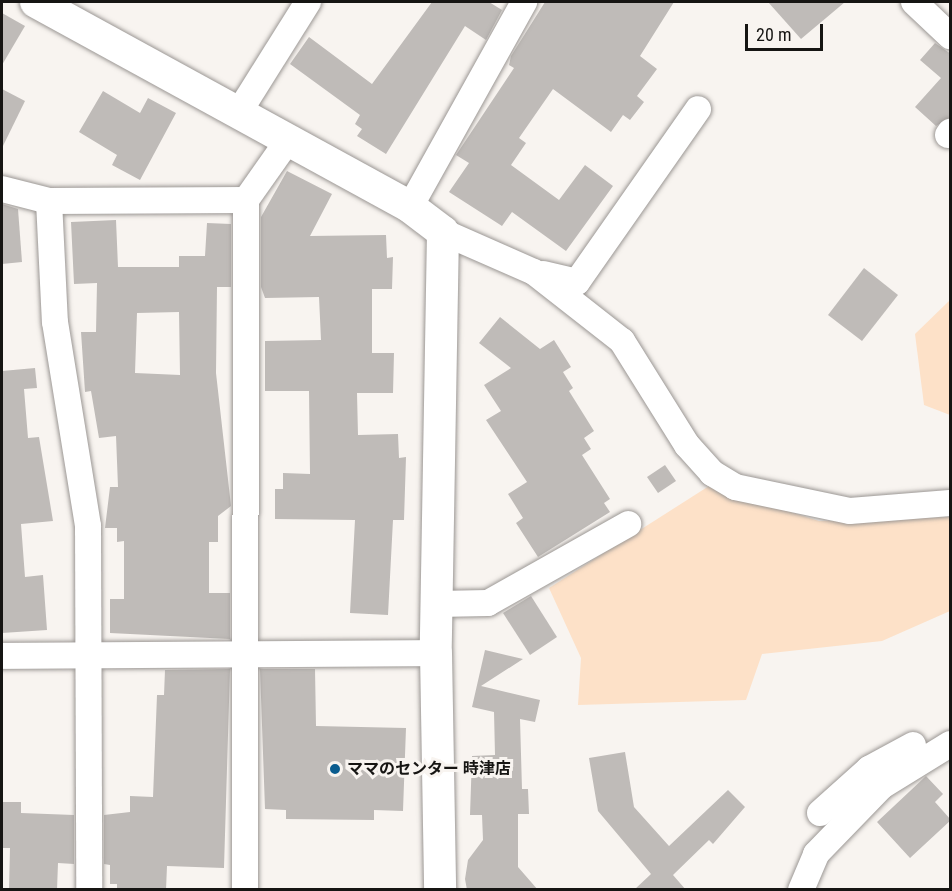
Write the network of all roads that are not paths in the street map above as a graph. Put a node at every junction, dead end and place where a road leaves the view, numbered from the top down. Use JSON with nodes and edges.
{"nodes":[{"id":1,"x":36,"y":2,"type":"edge"},
{"id":2,"x":308,"y":2,"type":"edge"},
{"id":3,"x":524,"y":2,"type":"edge"},
{"id":4,"x":914,"y":2,"type":"edge"},
{"id":5,"x":951,"y":36,"type":"edge"},
{"id":6,"x":698,"y":109,"type":"dead end"},
{"id":7,"x":239,"y":112,"type":"junction"},
{"id":8,"x":289,"y":139,"type":"junction"},
{"id":9,"x":2,"y":189,"type":"edge"},
{"id":10,"x":246,"y":200,"type":"junction"},
{"id":11,"x":50,"y":201,"type":"junction"},
{"id":12,"x":410,"y":207,"type":"junction"},
{"id":13,"x":442,"y":232,"type":"junction"},
{"id":14,"x":534,"y":272,"type":"junction"},
{"id":15,"x":951,"y":503,"type":"edge"},
{"id":16,"x":628,"y":524,"type":"dead end"},
{"id":17,"x":437,"y":604,"type":"junction"},
{"id":18,"x":87,"y":651,"type":"junction"},
{"id":19,"x":249,"y":652,"type":"junction"},
{"id":20,"x":436,"y":653,"type":"junction"},
{"id":21,"x":2,"y":656,"type":"edge"},
{"id":22,"x":951,"y":738,"type":"edge"},
{"id":23,"x":951,"y":744,"type":"edge"},
{"id":24,"x":820,"y":813,"type":"dead end"},
{"id":25,"x":89,"y":890,"type":"edge"},
{"id":26,"x":245,"y":890,"type":"edge"},
{"id":27,"x":440,"y":890,"type":"edge"},
{"id":28,"x":801,"y":890,"type":"edge"}],
"edges":[{"from":1,"to":7,"type":"street"},
{"from":2,"to":7,"type":"street"},
{"from":3,"to":12,"type":"street"},
{"from":4,"to":5,"type":"street"},
{"from":6,"to":14,"type":"street"},
{"from":7,"to":8,"type":"street"},
{"from":8,"to":10,"type":"street"},
{"from":8,"to":12,"type":"street"},
{"from":9,"to":11,"type":"street"},
{"from":10,"to":11,"type":"street"},
{"from":10,"to":19,"type":"street"},
{"from":11,"to":18,"type":"street"},
{"from":12,"to":13,"type":"street"},
{"from":13,"to":14,"type":"street"},
{"from":13,"to":17,"type":"street"},
{"from":14,"to":15,"type":"street"},
{"from":16,"to":17,"type":"street"},
{"from":17,"to":20,"type":"street"},
{"from":18,"to":19,"type":"street"},
{"from":18,"to":21,"type":"street"},
{"from":18,"to":25,"type":"street"},
{"from":19,"to":20,"type":"street"},
{"from":19,"to":26,"type":"street"},
{"from":20,"to":27,"type":"street"},
{"from":22,"to":24,"type":"street"},
{"from":23,"to":28,"type":"street"}]}
